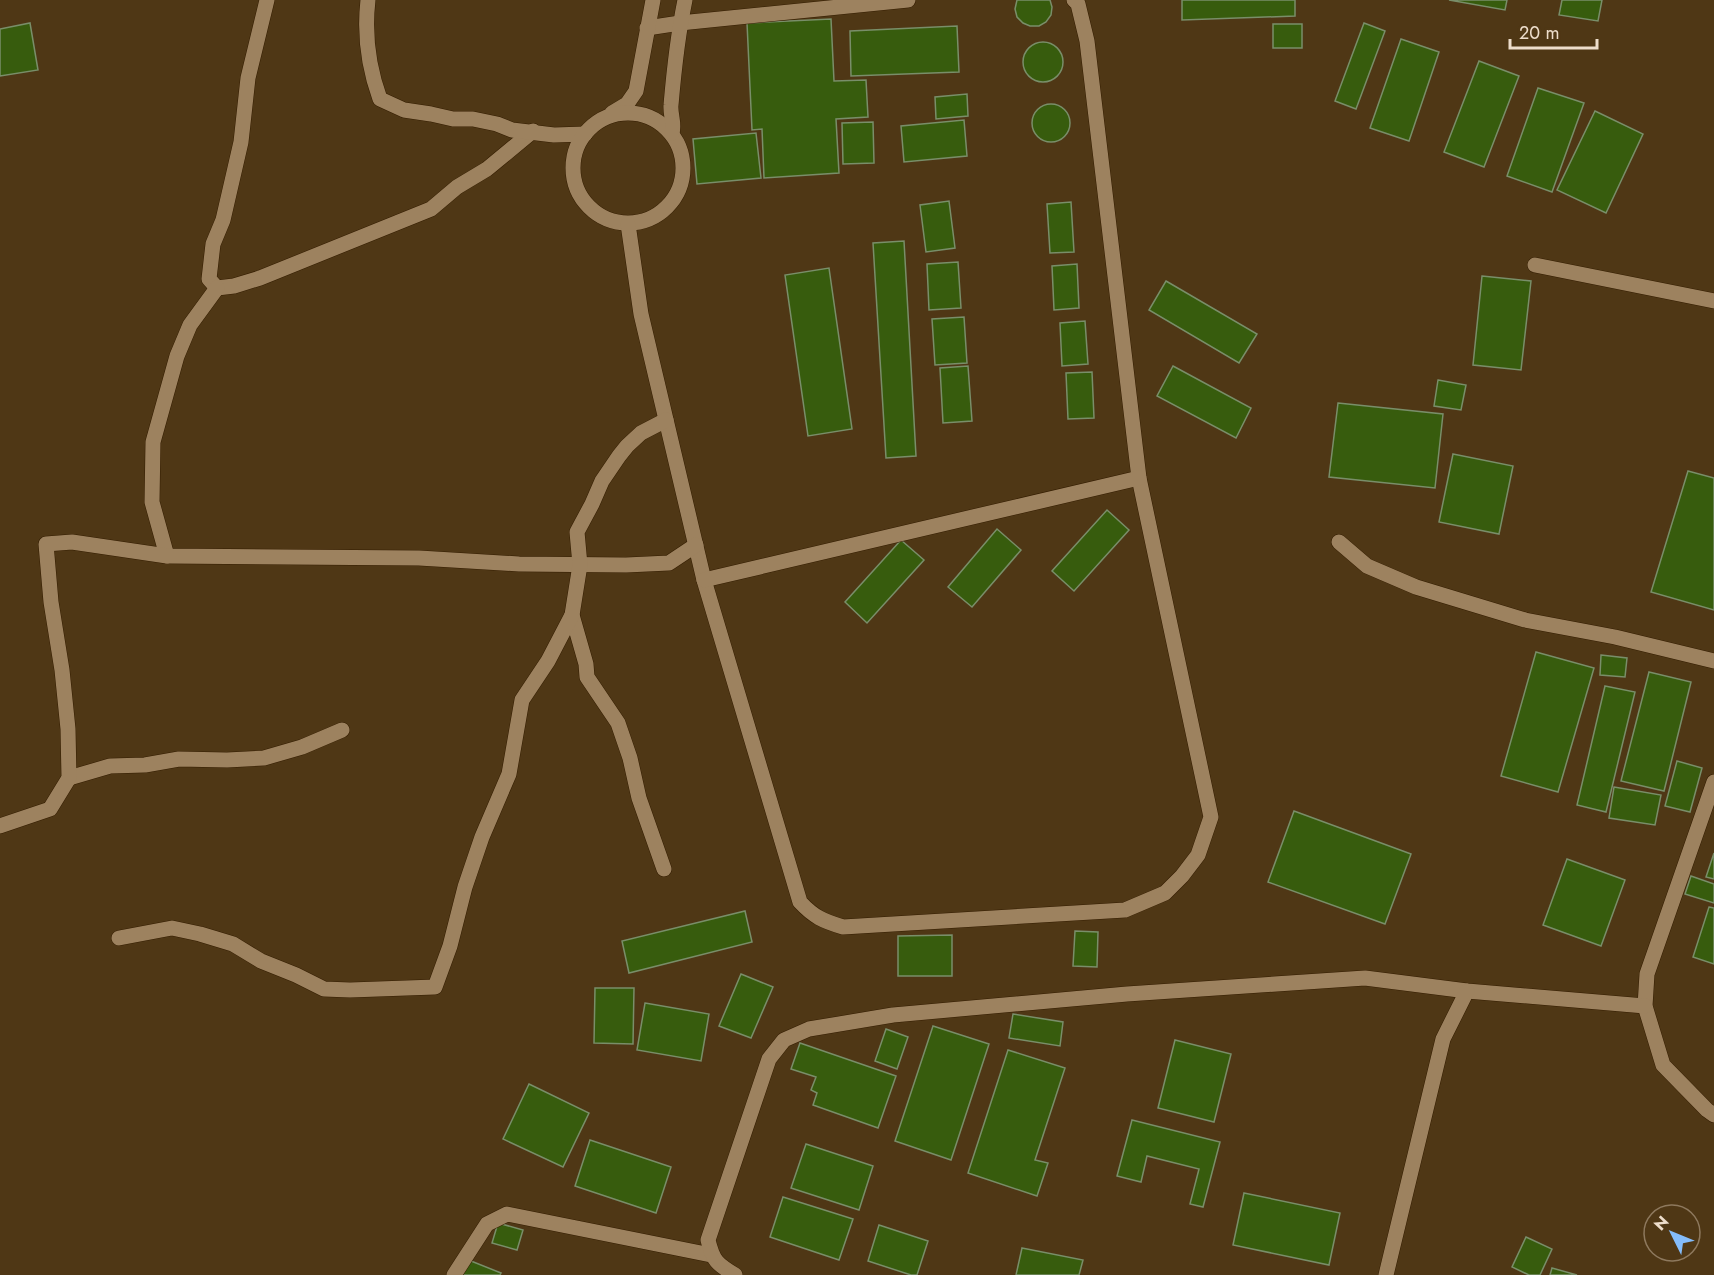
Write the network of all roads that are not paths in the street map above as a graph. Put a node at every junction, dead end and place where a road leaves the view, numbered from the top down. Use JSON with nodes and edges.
{"nodes":[{"id":1,"x":267,"y":0,"type":"edge"},
{"id":2,"x":368,"y":0,"type":"edge"},
{"id":3,"x":653,"y":0,"type":"edge"},
{"id":4,"x":685,"y":0,"type":"edge"},
{"id":5,"x":908,"y":0,"type":"edge"},
{"id":6,"x":1074,"y":0,"type":"edge"},
{"id":7,"x":680,"y":23,"type":"junction"},
{"id":8,"x":647,"y":28,"type":"junction"},
{"id":9,"x":604,"y":118,"type":"junction"},
{"id":10,"x":533,"y":131,"type":"junction"},
{"id":11,"x":672,"y":133,"type":"junction"},
{"id":12,"x":585,"y":134,"type":"junction"},
{"id":13,"x":628,"y":224,"type":"junction"},
{"id":14,"x":1535,"y":265,"type":"dead end"},
{"id":15,"x":217,"y":288,"type":"junction"},
{"id":16,"x":1714,"y":301,"type":"edge"},
{"id":17,"x":666,"y":420,"type":"junction"},
{"id":18,"x":1140,"y":478,"type":"junction"},
{"id":19,"x":1339,"y":542,"type":"dead end"},
{"id":20,"x":696,"y":545,"type":"junction"},
{"id":21,"x":166,"y":556,"type":"junction"},
{"id":22,"x":580,"y":565,"type":"junction"},
{"id":23,"x":704,"y":580,"type":"junction"},
{"id":24,"x":572,"y":615,"type":"junction"},
{"id":25,"x":1714,"y":661,"type":"edge"},
{"id":26,"x":342,"y":730,"type":"dead end"},
{"id":27,"x":69,"y":778,"type":"junction"},
{"id":28,"x":1714,"y":782,"type":"edge"},
{"id":29,"x":0,"y":826,"type":"edge"},
{"id":30,"x":664,"y":869,"type":"dead end"},
{"id":31,"x":120,"y":938,"type":"dead end"},
{"id":32,"x":1467,"y":991,"type":"junction"},
{"id":33,"x":1645,"y":1006,"type":"junction"},
{"id":34,"x":1714,"y":1115,"type":"edge"},
{"id":35,"x":711,"y":1255,"type":"junction"},
{"id":36,"x":454,"y":1275,"type":"edge"},
{"id":37,"x":735,"y":1275,"type":"edge"},
{"id":38,"x":1386,"y":1275,"type":"edge"}],
"edges":[{"from":1,"to":15,"type":"street"},
{"from":2,"to":10,"type":"street"},
{"from":3,"to":8,"type":"street"},
{"from":4,"to":7,"type":"street"},
{"from":5,"to":7,"type":"street"},
{"from":6,"to":18,"type":"street"},
{"from":7,"to":8,"type":"street"},
{"from":7,"to":11,"type":"street"},
{"from":8,"to":9,"type":"street"},
{"from":9,"to":11,"type":"street"},
{"from":9,"to":12,"type":"street"},
{"from":10,"to":12,"type":"street"},
{"from":10,"to":15,"type":"street"},
{"from":11,"to":13,"type":"street"},
{"from":12,"to":13,"type":"street"},
{"from":13,"to":17,"type":"street"},
{"from":14,"to":16,"type":"street"},
{"from":15,"to":21,"type":"street"},
{"from":17,"to":20,"type":"street"},
{"from":17,"to":22,"type":"street"},
{"from":18,"to":23,"type":"street"},
{"from":18,"to":23,"type":"street"},
{"from":19,"to":25,"type":"street"},
{"from":20,"to":22,"type":"street"},
{"from":20,"to":23,"type":"street"},
{"from":21,"to":22,"type":"street"},
{"from":21,"to":27,"type":"street"},
{"from":22,"to":24,"type":"street"},
{"from":24,"to":30,"type":"street"},
{"from":24,"to":31,"type":"street"},
{"from":26,"to":27,"type":"street"},
{"from":27,"to":29,"type":"street"},
{"from":28,"to":33,"type":"street"},
{"from":32,"to":33,"type":"street"},
{"from":32,"to":35,"type":"street"},
{"from":32,"to":38,"type":"street"},
{"from":33,"to":34,"type":"street"},
{"from":35,"to":36,"type":"street"},
{"from":35,"to":37,"type":"street"}]}
